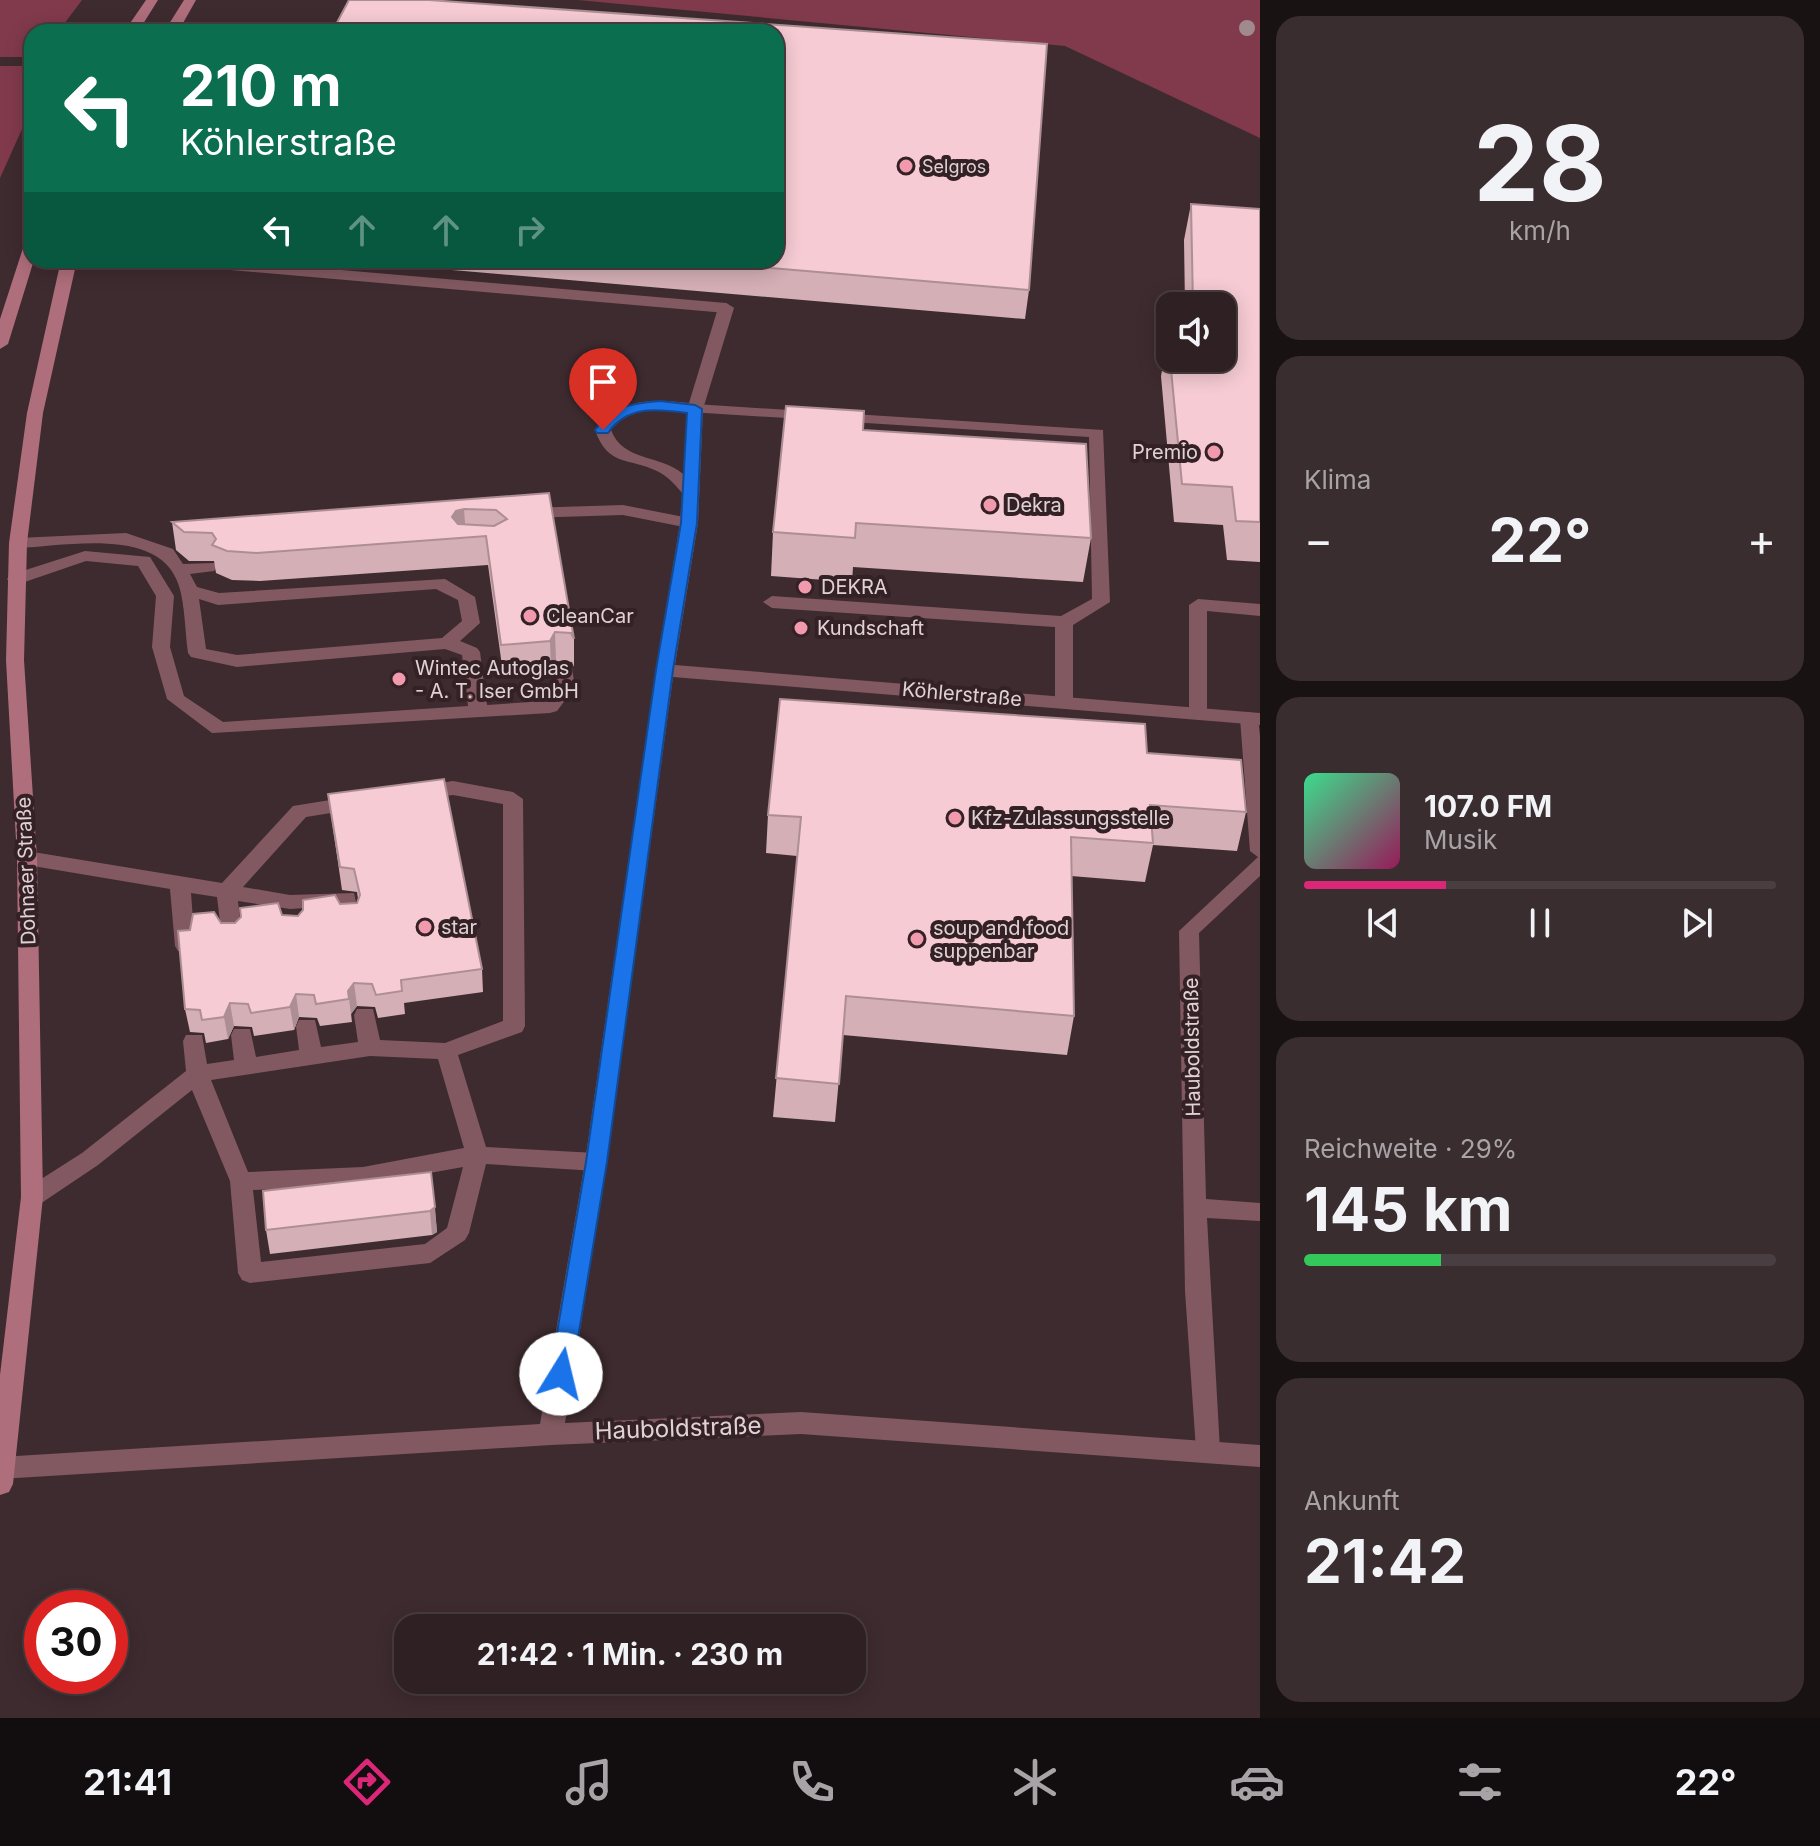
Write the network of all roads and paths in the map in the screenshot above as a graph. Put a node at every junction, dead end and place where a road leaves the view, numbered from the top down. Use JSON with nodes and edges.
{"nodes":[{"id":1,"x":152,"y":0,"type":"edge"},
{"id":2,"x":190,"y":0,"type":"edge"},
{"id":3,"x":136,"y":24,"type":"edge"},
{"id":4,"x":176,"y":24,"type":"edge"},
{"id":5,"x":24,"y":268,"type":"edge"},
{"id":6,"x":67,"y":268,"type":"edge"},
{"id":7,"x":265,"y":268,"type":"edge"},
{"id":8,"x":0,"y":344,"type":"edge"},
{"id":9,"x":695,"y":409,"type":"junction"},
{"id":10,"x":691,"y":492,"type":"junction"},
{"id":11,"x":516,"y":513,"type":"edge"},
{"id":12,"x":689,"y":523,"type":"junction"},
{"id":13,"x":182,"y":537,"type":"edge"},
{"id":14,"x":18,"y":543,"type":"junction"},
{"id":15,"x":158,"y":549,"type":"junction"},
{"id":16,"x":208,"y":567,"type":"dead end"},
{"id":17,"x":179,"y":570,"type":"junction"},
{"id":18,"x":16,"y":579,"type":"junction"},
{"id":19,"x":188,"y":590,"type":"junction"},
{"id":20,"x":772,"y":602,"type":"dead end"},
{"id":21,"x":1260,"y":610,"type":"edge"},
{"id":22,"x":1064,"y":622,"type":"junction"},
{"id":23,"x":447,"y":643,"type":"junction"},
{"id":24,"x":563,"y":668,"type":"dead end"},
{"id":25,"x":665,"y":670,"type":"junction"},
{"id":26,"x":1064,"y":702,"type":"junction"},
{"id":27,"x":478,"y":711,"type":"junction"},
{"id":28,"x":1198,"y":714,"type":"junction"},
{"id":29,"x":1254,"y":719,"type":"edge"},
{"id":30,"x":1260,"y":851,"type":"edge"},
{"id":31,"x":27,"y":858,"type":"junction"},
{"id":32,"x":1260,"y":864,"type":"edge"},
{"id":33,"x":180,"y":884,"type":"junction"},
{"id":34,"x":227,"y":891,"type":"junction"},
{"id":35,"x":350,"y":919,"type":"edge"},
{"id":36,"x":232,"y":938,"type":"edge"},
{"id":37,"x":185,"y":946,"type":"edge"},
{"id":38,"x":365,"y":1015,"type":"dead end"},
{"id":39,"x":307,"y":1026,"type":"dead end"},
{"id":40,"x":242,"y":1035,"type":"dead end"},
{"id":41,"x":194,"y":1041,"type":"dead end"},
{"id":42,"x":370,"y":1048,"type":"junction"},
{"id":43,"x":446,"y":1051,"type":"junction"},
{"id":44,"x":311,"y":1057,"type":"junction"},
{"id":45,"x":246,"y":1067,"type":"junction"},
{"id":46,"x":197,"y":1074,"type":"junction"},
{"id":47,"x":477,"y":1155,"type":"junction"},
{"id":48,"x":596,"y":1162,"type":"junction"},
{"id":49,"x":241,"y":1181,"type":"junction"},
{"id":50,"x":32,"y":1197,"type":"junction"},
{"id":51,"x":1195,"y":1208,"type":"junction"},
{"id":52,"x":1260,"y":1212,"type":"edge"},
{"id":53,"x":551,"y":1434,"type":"junction"},
{"id":54,"x":1208,"y":1450,"type":"junction"},
{"id":55,"x":1260,"y":1456,"type":"edge"},
{"id":56,"x":1,"y":1473,"type":"edge"}],
"edges":[{"from":1,"to":3,"type":"main road"},
{"from":2,"to":4,"type":"main road"},
{"from":5,"to":8,"type":"main road"},
{"from":6,"to":14,"type":"main road","name":"Dohnaer Straße"},
{"from":7,"to":9,"type":"street"},
{"from":9,"to":10,"type":"street"},
{"from":9,"to":10,"type":"street"},
{"from":9,"to":22,"type":"street"},
{"from":10,"to":12,"type":"street"},
{"from":11,"to":12,"type":"street"},
{"from":12,"to":25,"type":"street"},
{"from":13,"to":15,"type":"street"},
{"from":14,"to":15,"type":"street"},
{"from":14,"to":18,"type":"main road","name":"Dohnaer Straße"},
{"from":15,"to":17,"type":"street"},
{"from":16,"to":17,"type":"street"},
{"from":17,"to":19,"type":"street"},
{"from":18,"to":27,"type":"street"},
{"from":18,"to":31,"type":"main road","name":"Dohnaer Straße"},
{"from":19,"to":23,"type":"street"},
{"from":19,"to":23,"type":"street"},
{"from":20,"to":22,"type":"street"},
{"from":21,"to":28,"type":"street"},
{"from":22,"to":26,"type":"street"},
{"from":23,"to":27,"type":"street"},
{"from":24,"to":27,"type":"street"},
{"from":25,"to":26,"type":"street","name":"Köhlerstraße"},
{"from":25,"to":48,"type":"street"},
{"from":26,"to":28,"type":"street","name":"Köhlerstraße"},
{"from":28,"to":29,"type":"street","name":"Köhlerstraße"},
{"from":29,"to":30,"type":"street"},
{"from":31,"to":33,"type":"street"},
{"from":31,"to":50,"type":"main road","name":"Dohnaer Straße"},
{"from":32,"to":51,"type":"street","name":"Hauboldstraße"},
{"from":33,"to":34,"type":"street"},
{"from":33,"to":37,"type":"street"},
{"from":34,"to":35,"type":"street"},
{"from":34,"to":36,"type":"street"},
{"from":34,"to":43,"type":"street"},
{"from":38,"to":42,"type":"street"},
{"from":39,"to":44,"type":"street"},
{"from":40,"to":45,"type":"street"},
{"from":41,"to":46,"type":"street"},
{"from":42,"to":43,"type":"street"},
{"from":42,"to":44,"type":"street"},
{"from":43,"to":47,"type":"street"},
{"from":44,"to":45,"type":"street"},
{"from":45,"to":46,"type":"street"},
{"from":46,"to":49,"type":"street"},
{"from":46,"to":50,"type":"street"},
{"from":47,"to":48,"type":"street"},
{"from":47,"to":49,"type":"street"},
{"from":47,"to":49,"type":"street"},
{"from":48,"to":53,"type":"street"},
{"from":50,"to":56,"type":"main road","name":"Dohnaer Straße"},
{"from":51,"to":52,"type":"street"},
{"from":51,"to":54,"type":"street","name":"Hauboldstraße"},
{"from":53,"to":54,"type":"street","name":"Hauboldstraße"},
{"from":53,"to":56,"type":"street","name":"Hauboldstraße"},
{"from":54,"to":55,"type":"street","name":"Hauboldstraße"}]}
